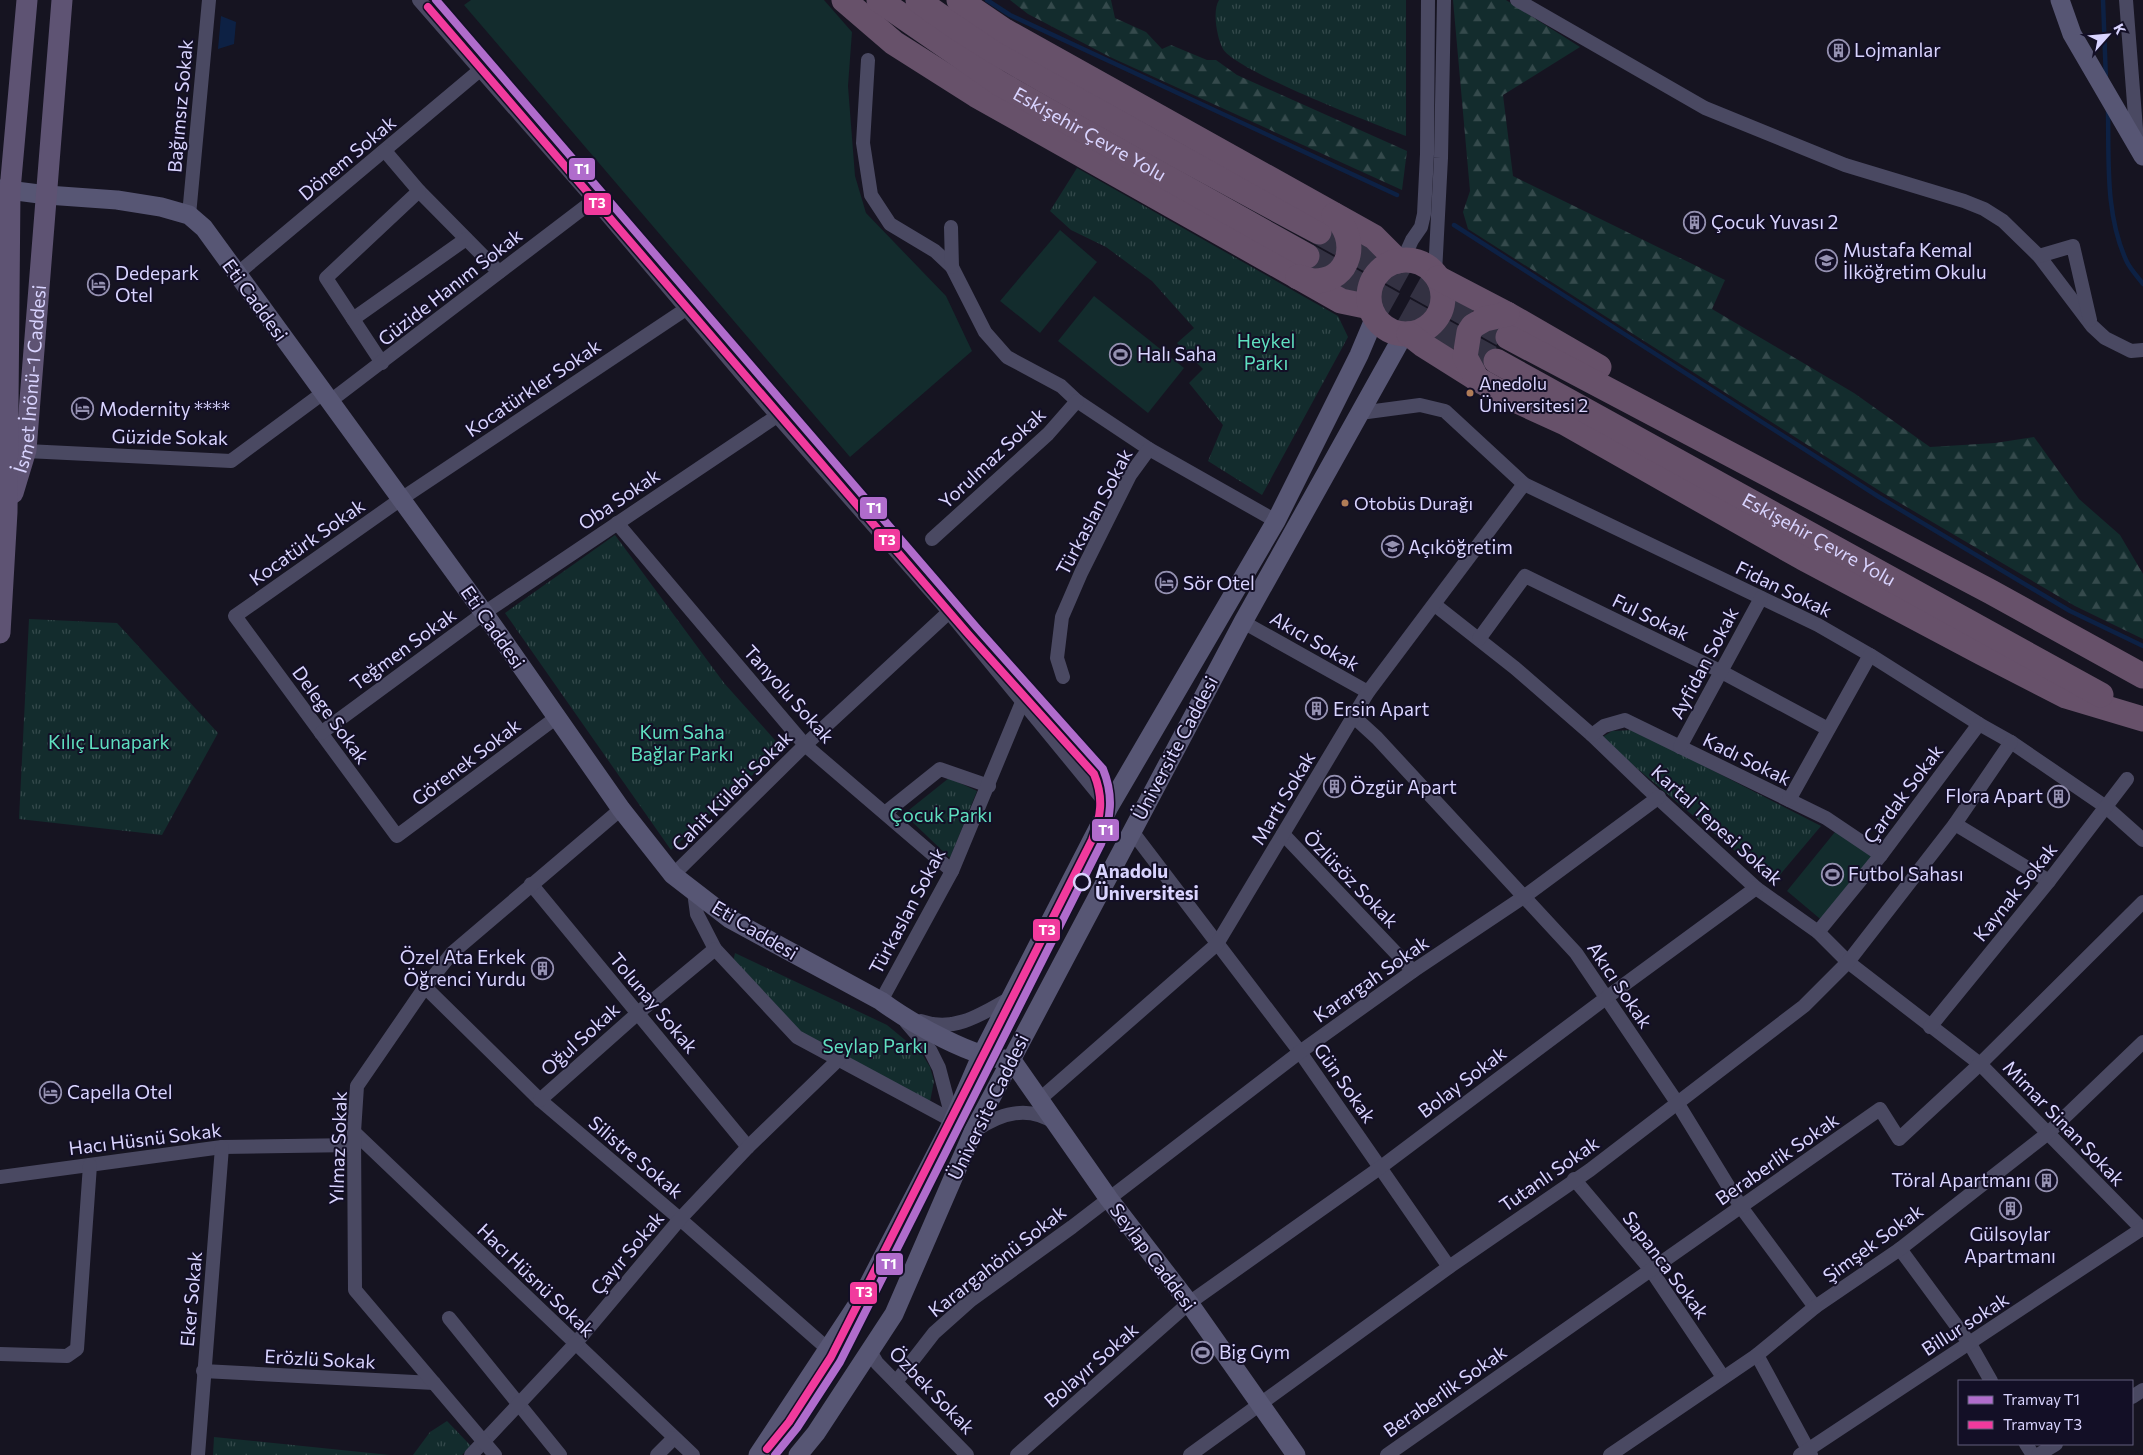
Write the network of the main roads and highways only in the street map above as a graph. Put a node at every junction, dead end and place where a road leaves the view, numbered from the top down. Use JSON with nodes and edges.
{"nodes":[{"id":1,"x":27,"y":0,"type":"edge"},
{"id":2,"x":62,"y":0,"type":"edge"},
{"id":3,"x":844,"y":0,"type":"edge"},
{"id":4,"x":879,"y":0,"type":"edge"},
{"id":5,"x":918,"y":0,"type":"edge"},
{"id":6,"x":959,"y":0,"type":"edge"},
{"id":7,"x":2060,"y":0,"type":"edge"},
{"id":8,"x":2140,"y":150,"type":"edge"},
{"id":9,"x":5,"y":190,"type":"edge"},
{"id":10,"x":47,"y":195,"type":"junction"},
{"id":11,"x":1326,"y":222,"type":"junction"},
{"id":12,"x":1401,"y":260,"type":"junction"},
{"id":13,"x":1303,"y":266,"type":"junction"},
{"id":14,"x":1436,"y":276,"type":"junction"},
{"id":15,"x":1372,"y":312,"type":"junction"},
{"id":16,"x":1507,"y":326,"type":"junction"},
{"id":17,"x":1407,"y":334,"type":"junction"},
{"id":18,"x":1496,"y":361,"type":"tunnel mouth"},
{"id":19,"x":1477,"y":379,"type":"junction"},
{"id":20,"x":7,"y":512,"type":"junction"},
{"id":21,"x":0,"y":633,"type":"edge"},
{"id":22,"x":2143,"y":676,"type":"edge"},
{"id":23,"x":2143,"y":718,"type":"edge"},
{"id":24,"x":981,"y":1056,"type":"junction"},
{"id":25,"x":1011,"y":1059,"type":"junction"},
{"id":26,"x":758,"y":1455,"type":"edge"},
{"id":27,"x":798,"y":1455,"type":"edge"},
{"id":28,"x":1296,"y":1455,"type":"edge"}],
"edges":[{"from":1,"to":9,"type":"main road","name":"İsmet İnönü-1 Caddesi"},
{"from":2,"to":10,"type":"main road","name":"İsmet İnönü-1 Caddesi"},
{"from":3,"to":13,"type":"highway"},
{"from":4,"to":13,"type":"highway","name":"Eskişehir Çevre Yolu"},
{"from":5,"to":11,"type":"highway","name":"Eskişehir Çevre Yolu"},
{"from":6,"to":11,"type":"highway"},
{"from":7,"to":8,"type":"main road"},
{"from":9,"to":10,"type":"main road","name":"Eti Caddesi"},
{"from":9,"to":20,"type":"main road","name":"İsmet İnönü-1 Caddesi"},
{"from":10,"to":20,"type":"main road","name":"İsmet İnönü-1 Caddesi"},
{"from":10,"to":24,"type":"main road","name":"Eti Caddesi"},
{"from":11,"to":12,"type":"highway"},
{"from":11,"to":13,"type":"highway"},
{"from":12,"to":14,"type":"highway"},
{"from":12,"to":15,"type":"highway"},
{"from":13,"to":15,"type":"highway"},
{"from":14,"to":16,"type":"highway"},
{"from":14,"to":17,"type":"highway"},
{"from":15,"to":17,"type":"highway"},
{"from":15,"to":24,"type":"main road","name":"Üniversite Caddesi"},
{"from":16,"to":19,"type":"highway"},
{"from":16,"to":22,"type":"highway"},
{"from":17,"to":19,"type":"highway"},
{"from":17,"to":25,"type":"main road","name":"Üniversite Caddesi"},
{"from":18,"to":23,"type":"highway","name":"Eskişehir Çevre Yolu"},
{"from":19,"to":23,"type":"highway"},
{"from":20,"to":21,"type":"main road"},
{"from":24,"to":25,"type":"main road","name":"Eti Caddesi"},
{"from":24,"to":26,"type":"main road","name":"Üniversite Caddesi"},
{"from":25,"to":27,"type":"main road","name":"Üniversite Caddesi"},
{"from":25,"to":28,"type":"main road","name":"Seylap Caddesi"}]}
